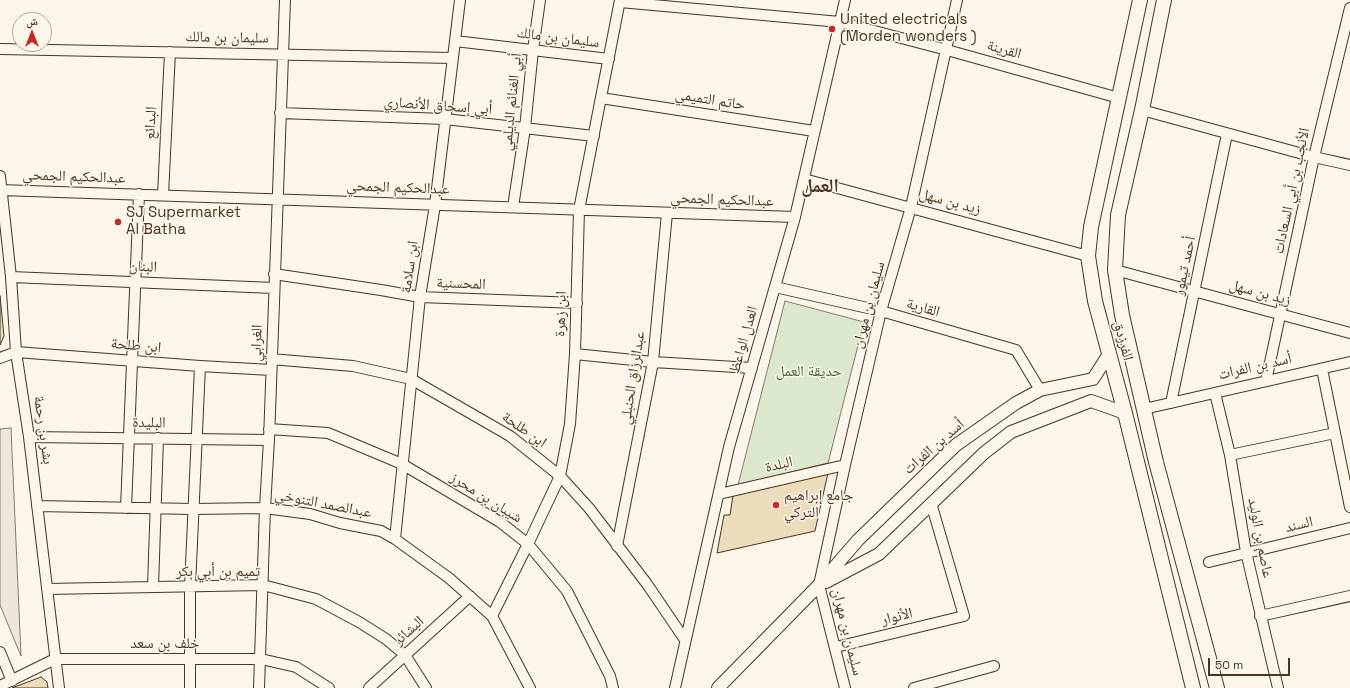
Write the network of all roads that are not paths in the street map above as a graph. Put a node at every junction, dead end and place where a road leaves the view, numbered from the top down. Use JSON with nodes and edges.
{"nodes":[{"id":1,"x":285,"y":0,"type":"edge"},
{"id":2,"x":460,"y":0,"type":"edge"},
{"id":3,"x":540,"y":0,"type":"edge"},
{"id":4,"x":845,"y":0,"type":"edge"},
{"id":5,"x":957,"y":0,"type":"edge"},
{"id":6,"x":1140,"y":0,"type":"edge"},
{"id":7,"x":1164,"y":0,"type":"edge"},
{"id":8,"x":620,"y":1,"type":"edge"},
{"id":9,"x":1350,"y":8,"type":"edge"},
{"id":10,"x":840,"y":22,"type":"junction"},
{"id":11,"x":455,"y":41,"type":"junction"},
{"id":12,"x":0,"y":49,"type":"edge"},
{"id":13,"x":532,"y":50,"type":"junction"},
{"id":14,"x":947,"y":50,"type":"junction"},
{"id":15,"x":170,"y":52,"type":"junction"},
{"id":16,"x":283,"y":54,"type":"junction"},
{"id":17,"x":453,"y":58,"type":"junction"},
{"id":18,"x":609,"y":59,"type":"junction"},
{"id":19,"x":601,"y":98,"type":"junction"},
{"id":20,"x":1119,"y":98,"type":"junction"},
{"id":21,"x":1142,"y":110,"type":"junction"},
{"id":22,"x":280,"y":113,"type":"junction"},
{"id":23,"x":445,"y":119,"type":"junction"},
{"id":24,"x":525,"y":128,"type":"junction"},
{"id":25,"x":814,"y":132,"type":"junction"},
{"id":26,"x":1227,"y":134,"type":"junction"},
{"id":27,"x":594,"y":136,"type":"junction"},
{"id":28,"x":1314,"y":157,"type":"junction"},
{"id":29,"x":1350,"y":165,"type":"edge"},
{"id":30,"x":0,"y":176,"type":"edge"},
{"id":31,"x":804,"y":179,"type":"junction"},
{"id":32,"x":1,"y":190,"type":"edge"},
{"id":33,"x":139,"y":194,"type":"junction"},
{"id":34,"x":163,"y":195,"type":"junction"},
{"id":35,"x":277,"y":199,"type":"junction"},
{"id":36,"x":434,"y":205,"type":"junction"},
{"id":37,"x":513,"y":207,"type":"junction"},
{"id":38,"x":911,"y":207,"type":"junction"},
{"id":39,"x":579,"y":210,"type":"junction"},
{"id":40,"x":668,"y":213,"type":"junction"},
{"id":41,"x":795,"y":217,"type":"junction"},
{"id":42,"x":1088,"y":256,"type":"junction"},
{"id":43,"x":1115,"y":270,"type":"junction"},
{"id":44,"x":274,"y":274,"type":"junction"},
{"id":45,"x":12,"y":277,"type":"junction"},
{"id":46,"x":135,"y":281,"type":"junction"},
{"id":47,"x":775,"y":287,"type":"junction"},
{"id":48,"x":274,"y":288,"type":"junction"},
{"id":49,"x":1195,"y":291,"type":"junction"},
{"id":50,"x":420,"y":297,"type":"junction"},
{"id":51,"x":577,"y":303,"type":"junction"},
{"id":52,"x":881,"y":311,"type":"junction"},
{"id":53,"x":1281,"y":314,"type":"junction"},
{"id":54,"x":1350,"y":333,"type":"edge"},
{"id":55,"x":16,"y":352,"type":"junction"},
{"id":56,"x":575,"y":354,"type":"junction"},
{"id":57,"x":1109,"y":354,"type":"junction"},
{"id":58,"x":0,"y":358,"type":"edge"},
{"id":59,"x":271,"y":359,"type":"junction"},
{"id":60,"x":132,"y":361,"type":"junction"},
{"id":61,"x":653,"y":362,"type":"junction"},
{"id":62,"x":1350,"y":362,"type":"edge"},
{"id":63,"x":200,"y":366,"type":"junction"},
{"id":64,"x":752,"y":368,"type":"junction"},
{"id":65,"x":1322,"y":369,"type":"junction"},
{"id":66,"x":271,"y":370,"type":"junction"},
{"id":67,"x":411,"y":379,"type":"junction"},
{"id":68,"x":1266,"y":381,"type":"junction"},
{"id":69,"x":1040,"y":390,"type":"junction"},
{"id":70,"x":1215,"y":393,"type":"junction"},
{"id":71,"x":1171,"y":403,"type":"junction"},
{"id":72,"x":1144,"y":409,"type":"junction"},
{"id":73,"x":1125,"y":413,"type":"junction"},
{"id":74,"x":269,"y":429,"type":"junction"},
{"id":75,"x":1335,"y":433,"type":"junction"},
{"id":76,"x":30,"y":437,"type":"junction"},
{"id":77,"x":129,"y":438,"type":"junction"},
{"id":78,"x":158,"y":438,"type":"junction"},
{"id":79,"x":197,"y":439,"type":"junction"},
{"id":80,"x":269,"y":440,"type":"junction"},
{"id":81,"x":1230,"y":455,"type":"junction"},
{"id":82,"x":402,"y":464,"type":"junction"},
{"id":83,"x":845,"y":465,"type":"junction"},
{"id":84,"x":560,"y":476,"type":"junction"},
{"id":85,"x":1348,"y":482,"type":"edge"},
{"id":86,"x":719,"y":494,"type":"junction"},
{"id":87,"x":931,"y":503,"type":"junction"},
{"id":88,"x":37,"y":506,"type":"junction"},
{"id":89,"x":1350,"y":507,"type":"edge"},
{"id":90,"x":126,"y":508,"type":"junction"},
{"id":91,"x":155,"y":508,"type":"junction"},
{"id":92,"x":265,"y":508,"type":"junction"},
{"id":93,"x":193,"y":509,"type":"junction"},
{"id":94,"x":1350,"y":528,"type":"edge"},
{"id":95,"x":395,"y":539,"type":"junction"},
{"id":96,"x":528,"y":544,"type":"junction"},
{"id":97,"x":617,"y":546,"type":"junction"},
{"id":98,"x":1246,"y":552,"type":"junction"},
{"id":99,"x":1209,"y":562,"type":"dead end"},
{"id":100,"x":263,"y":585,"type":"junction"},
{"id":101,"x":819,"y":585,"type":"junction"},
{"id":102,"x":190,"y":586,"type":"junction"},
{"id":103,"x":153,"y":587,"type":"junction"},
{"id":104,"x":47,"y":589,"type":"junction"},
{"id":105,"x":470,"y":596,"type":"junction"},
{"id":106,"x":1350,"y":596,"type":"edge"},
{"id":107,"x":492,"y":616,"type":"junction"},
{"id":108,"x":1260,"y":616,"type":"junction"},
{"id":109,"x":685,"y":640,"type":"junction"},
{"id":110,"x":836,"y":647,"type":"junction"},
{"id":111,"x":0,"y":652,"type":"edge"},
{"id":112,"x":405,"y":655,"type":"junction"},
{"id":113,"x":55,"y":658,"type":"junction"},
{"id":114,"x":190,"y":658,"type":"junction"},
{"id":115,"x":261,"y":658,"type":"junction"},
{"id":116,"x":994,"y":666,"type":"dead end"},
{"id":117,"x":12,"y":681,"type":"junction"},
{"id":118,"x":935,"y":685,"type":"edge"},
{"id":119,"x":0,"y":686,"type":"edge"},
{"id":120,"x":59,"y":688,"type":"edge"},
{"id":121,"x":190,"y":688,"type":"edge"},
{"id":122,"x":260,"y":688,"type":"edge"},
{"id":123,"x":329,"y":688,"type":"edge"},
{"id":124,"x":368,"y":688,"type":"edge"},
{"id":125,"x":426,"y":688,"type":"edge"},
{"id":126,"x":530,"y":688,"type":"edge"},
{"id":127,"x":613,"y":688,"type":"edge"},
{"id":128,"x":675,"y":688,"type":"edge"},
{"id":129,"x":718,"y":688,"type":"edge"},
{"id":130,"x":846,"y":688,"type":"edge"},
{"id":131,"x":914,"y":688,"type":"edge"},
{"id":132,"x":1194,"y":688,"type":"edge"},
{"id":133,"x":1217,"y":688,"type":"edge"},
{"id":134,"x":1278,"y":688,"type":"edge"}],
"edges":[{"from":1,"to":16,"type":"street","name":"الغرابي"},
{"from":2,"to":11,"type":"street","name":"ابن سلامة"},
{"from":3,"to":13,"type":"street","name":"أبي الغنائم الديلمي"},
{"from":4,"to":10,"type":"street","name":"العدل الواعظ"},
{"from":5,"to":14,"type":"street","name":"سليمان بن مهران"},
{"from":6,"to":20,"type":"main road","name":"الفرزدق"},
{"from":7,"to":21,"type":"main road","name":"الفرزدق"},
{"from":8,"to":10,"type":"street","name":"القرينة"},
{"from":8,"to":18,"type":"street","name":"ابن زهرة"},
{"from":9,"to":28,"type":"street","name":"الأنجب بن أبي السعادات"},
{"from":10,"to":14,"type":"street","name":"القرينة"},
{"from":10,"to":25,"type":"street","name":"العدل الواعظ"},
{"from":11,"to":13,"type":"street","name":"سليمان بن مالك"},
{"from":11,"to":17,"type":"street","name":"ابن سلامة"},
{"from":12,"to":15,"type":"street","name":"سليمان بن مالك"},
{"from":13,"to":18,"type":"street","name":"سليمان بن مالك"},
{"from":13,"to":24,"type":"street","name":"أبي الغنائم الديلمي"},
{"from":14,"to":20,"type":"street","name":"القرينة"},
{"from":14,"to":38,"type":"street","name":"سليمان بن مهران"},
{"from":15,"to":16,"type":"street","name":"سليمان بن مالك"},
{"from":15,"to":34,"type":"street","name":"البدائع"},
{"from":16,"to":17,"type":"street","name":"سليمان بن مالك"},
{"from":16,"to":22,"type":"street","name":"الغرابي"},
{"from":17,"to":23,"type":"street","name":"ابن سلامة"},
{"from":18,"to":19,"type":"street","name":"ابن زهرة"},
{"from":19,"to":25,"type":"street","name":"حاتم التميمي"},
{"from":19,"to":27,"type":"street","name":"ابن زهرة"},
{"from":20,"to":42,"type":"main road","name":"الفرزدق"},
{"from":21,"to":26,"type":"street"},
{"from":21,"to":43,"type":"main road","name":"الفرزدق"},
{"from":22,"to":23,"type":"street","name":"أبي إسحاق الأنصاري"},
{"from":22,"to":35,"type":"street","name":"الغرابي"},
{"from":23,"to":24,"type":"street","name":"أبي إسحاق الأنصاري"},
{"from":23,"to":36,"type":"street","name":"ابن سلامة"},
{"from":24,"to":27,"type":"street","name":"أبي إسحاق الأنصاري"},
{"from":24,"to":37,"type":"street","name":"أبي الغنائم الديلمي"},
{"from":25,"to":31,"type":"street","name":"العدل الواعظ"},
{"from":26,"to":28,"type":"street"},
{"from":26,"to":49,"type":"street","name":"أحمد تيمور"},
{"from":27,"to":39,"type":"street","name":"ابن زهرة"},
{"from":28,"to":29,"type":"street"},
{"from":28,"to":53,"type":"street","name":"الأنجب بن أبي السعادات"},
{"from":30,"to":32,"type":"street","name":"بشر بن رحمة"},
{"from":31,"to":38,"type":"street","name":"زيد بن سهل"},
{"from":31,"to":41,"type":"street","name":"العدل الواعظ"},
{"from":32,"to":33,"type":"street","name":"عبدالحكيم الجمحي"},
{"from":32,"to":45,"type":"street","name":"بشر بن رحمة"},
{"from":33,"to":34,"type":"street","name":"عبدالحكيم الجمحي"},
{"from":33,"to":46,"type":"street"},
{"from":34,"to":35,"type":"street","name":"عبدالحكيم الجمحي"},
{"from":35,"to":36,"type":"street","name":"عبدالحكيم الجمحي"},
{"from":35,"to":44,"type":"street","name":"الغرابي"},
{"from":36,"to":37,"type":"street","name":"عبدالحكيم الجمحي"},
{"from":36,"to":50,"type":"street","name":"ابن سلامة"},
{"from":37,"to":39,"type":"street","name":"عبدالحكيم الجمحي"},
{"from":38,"to":42,"type":"street","name":"زيد بن سهل"},
{"from":38,"to":52,"type":"street","name":"سليمان بن مهران"},
{"from":39,"to":40,"type":"street","name":"عبدالحكيم الجمحي"},
{"from":39,"to":51,"type":"street","name":"ابن زهرة"},
{"from":40,"to":41,"type":"street","name":"عبدالحكيم الجمحي"},
{"from":40,"to":61,"type":"street","name":"عبدالرزاق الحنبلي"},
{"from":41,"to":47,"type":"street","name":"العدل الواعظ"},
{"from":42,"to":57,"type":"main road","name":"الفرزدق"},
{"from":43,"to":49,"type":"street","name":"زيد بن سهل"},
{"from":43,"to":72,"type":"main road","name":"الفرزدق"},
{"from":44,"to":48,"type":"street","name":"الغرابي"},
{"from":44,"to":50,"type":"street","name":"المحسنية"},
{"from":45,"to":46,"type":"street","name":"البنان"},
{"from":45,"to":55,"type":"street","name":"بشر بن رحمة"},
{"from":46,"to":48,"type":"street","name":"البنان"},
{"from":46,"to":60,"type":"street"},
{"from":47,"to":52,"type":"street","name":"القارية"},
{"from":47,"to":64,"type":"street","name":"العدل الواعظ"},
{"from":48,"to":59,"type":"street","name":"الغرابي"},
{"from":49,"to":53,"type":"street","name":"زيد بن سهل"},
{"from":49,"to":71,"type":"street","name":"أحمد تيمور"},
{"from":50,"to":51,"type":"street","name":"المحسنية"},
{"from":50,"to":67,"type":"street","name":"ابن سلامة"},
{"from":51,"to":56,"type":"street","name":"ابن زهرة"},
{"from":52,"to":69,"type":"street","name":"القارية"},
{"from":52,"to":83,"type":"street","name":"سليمان بن مهران"},
{"from":53,"to":54,"type":"street","name":"زيد بن سهل"},
{"from":53,"to":68,"type":"street","name":"الأنجب بن أبي السعادات"},
{"from":55,"to":58,"type":"street","name":"ابن طلحة"},
{"from":55,"to":60,"type":"street","name":"ابن طلحة"},
{"from":55,"to":76,"type":"street","name":"بشر بن رحمة"},
{"from":56,"to":61,"type":"street"},
{"from":56,"to":84,"type":"street","name":"ابن زهرة"},
{"from":57,"to":69,"type":"street","name":"أسد بن الفرات"},
{"from":57,"to":73,"type":"main road","name":"الفرزدق"},
{"from":59,"to":66,"type":"street","name":"الغرابي"},
{"from":59,"to":67,"type":"street","name":"ابن طلحة"},
{"from":60,"to":63,"type":"street","name":"ابن طلحة"},
{"from":60,"to":77,"type":"street"},
{"from":61,"to":64,"type":"street"},
{"from":61,"to":97,"type":"street","name":"عبدالرزاق الحنبلي"},
{"from":62,"to":65,"type":"street","name":"أسد بن الفرات"},
{"from":63,"to":66,"type":"street","name":"ابن طلحة"},
{"from":63,"to":79,"type":"street"},
{"from":64,"to":86,"type":"street","name":"العدل الواعظ"},
{"from":65,"to":68,"type":"street","name":"أسد بن الفرات"},
{"from":65,"to":75,"type":"street"},
{"from":66,"to":74,"type":"street","name":"الغرابي"},
{"from":67,"to":82,"type":"street","name":"ابن سلامة"},
{"from":67,"to":84,"type":"street","name":"ابن طلحة"},
{"from":68,"to":70,"type":"street","name":"أسد بن الفرات"},
{"from":69,"to":101,"type":"street","name":"أسد بن الفرات"},
{"from":70,"to":71,"type":"street","name":"أسد بن الفرات"},
{"from":70,"to":81,"type":"street","name":"عاصم بن الوليد"},
{"from":71,"to":72,"type":"street","name":"أسد بن الفرات"},
{"from":72,"to":133,"type":"main road","name":"الفرزدق"},
{"from":73,"to":87,"type":"street","name":"أسد بن الفرات"},
{"from":73,"to":132,"type":"main road","name":"الفرزدق"},
{"from":74,"to":80,"type":"street","name":"الغرابي"},
{"from":74,"to":82,"type":"street","name":"شيبان بن محرز"},
{"from":75,"to":81,"type":"street"},
{"from":75,"to":85,"type":"street"},
{"from":76,"to":77,"type":"street","name":"البليدة"},
{"from":76,"to":88,"type":"street","name":"بشر بن رحمة"},
{"from":77,"to":78,"type":"street","name":"البليدة"},
{"from":77,"to":90,"type":"street"},
{"from":78,"to":79,"type":"street","name":"البليدة"},
{"from":78,"to":91,"type":"street"},
{"from":79,"to":80,"type":"street","name":"البليدة"},
{"from":79,"to":93,"type":"street"},
{"from":80,"to":92,"type":"street","name":"الغرابي"},
{"from":81,"to":98,"type":"street","name":"عاصم بن الوليد"},
{"from":82,"to":95,"type":"street","name":"ابن سلامة"},
{"from":82,"to":96,"type":"street","name":"شيبان بن محرز"},
{"from":83,"to":86,"type":"street","name":"البلدة"},
{"from":83,"to":101,"type":"street","name":"سليمان بن مهران"},
{"from":84,"to":96,"type":"street","name":"ابن زهرة"},
{"from":84,"to":97,"type":"street","name":"ابن طلحة"},
{"from":85,"to":89,"type":"street"},
{"from":86,"to":109,"type":"street","name":"العدل الواعظ"},
{"from":87,"to":101,"type":"street","name":"أسد بن الفرات"},
{"from":87,"to":110,"type":"street","name":"الأنوار"},
{"from":88,"to":90,"type":"street","name":"عبدالصمد التنوخي"},
{"from":88,"to":104,"type":"street","name":"بشر بن رحمة"},
{"from":90,"to":91,"type":"street","name":"عبدالصمد التنوخي"},
{"from":91,"to":93,"type":"street","name":"عبدالصمد التنوخي"},
{"from":91,"to":103,"type":"street"},
{"from":92,"to":93,"type":"street","name":"عبدالصمد التنوخي"},
{"from":92,"to":95,"type":"street","name":"عبدالصمد التنوخي"},
{"from":92,"to":100,"type":"street","name":"الغرابي"},
{"from":93,"to":102,"type":"street"},
{"from":94,"to":98,"type":"street","name":"السند"},
{"from":95,"to":105,"type":"street","name":"عبدالصمد التنوخي"},
{"from":96,"to":107,"type":"street","name":"ابن زهرة"},
{"from":96,"to":127,"type":"street","name":"شيبان بن محرز"},
{"from":97,"to":109,"type":"street","name":"ابن طلحة"},
{"from":98,"to":99,"type":"street","name":"السند"},
{"from":98,"to":108,"type":"street","name":"عاصم بن الوليد"},
{"from":100,"to":102,"type":"street","name":"تميم بن أبي بكر"},
{"from":100,"to":112,"type":"street","name":"تميم بن أبي بكر"},
{"from":100,"to":115,"type":"street","name":"الغرابي"},
{"from":101,"to":110,"type":"street","name":"سليمان بن مهران"},
{"from":101,"to":129,"type":"street","name":"أسد بن الفرات"},
{"from":102,"to":103,"type":"street","name":"تميم بن أبي بكر"},
{"from":102,"to":114,"type":"street"},
{"from":103,"to":104,"type":"street","name":"تميم بن أبي بكر"},
{"from":104,"to":113,"type":"street","name":"بشر بن رحمة"},
{"from":105,"to":107,"type":"street","name":"عبدالصمد التنوخي"},
{"from":105,"to":112,"type":"street","name":"البشائر"},
{"from":106,"to":108,"type":"street"},
{"from":107,"to":126,"type":"street","name":"عبدالصمد التنوخي"},
{"from":108,"to":134,"type":"street","name":"عاصم بن الوليد"},
{"from":109,"to":128,"type":"street","name":"العدل الواعظ"},
{"from":110,"to":130,"type":"street","name":"سليمان بن مهران"},
{"from":111,"to":117,"type":"street"},
{"from":112,"to":124,"type":"street","name":"البشائر"},
{"from":112,"to":125,"type":"street","name":"تميم بن أبي بكر"},
{"from":113,"to":114,"type":"street","name":"خلف بن سعد"},
{"from":113,"to":117,"type":"street","name":"خلف بن سعد"},
{"from":113,"to":120,"type":"street","name":"بشر بن رحمة"},
{"from":114,"to":115,"type":"street","name":"خلف بن سعد"},
{"from":114,"to":121,"type":"street"},
{"from":115,"to":122,"type":"street","name":"الغرابي"},
{"from":115,"to":123,"type":"street","name":"خلف بن سعد"},
{"from":116,"to":118,"type":"street"},
{"from":117,"to":119,"type":"street","name":"خلف بن سعد"},
{"from":118,"to":131,"type":"street"}]}
